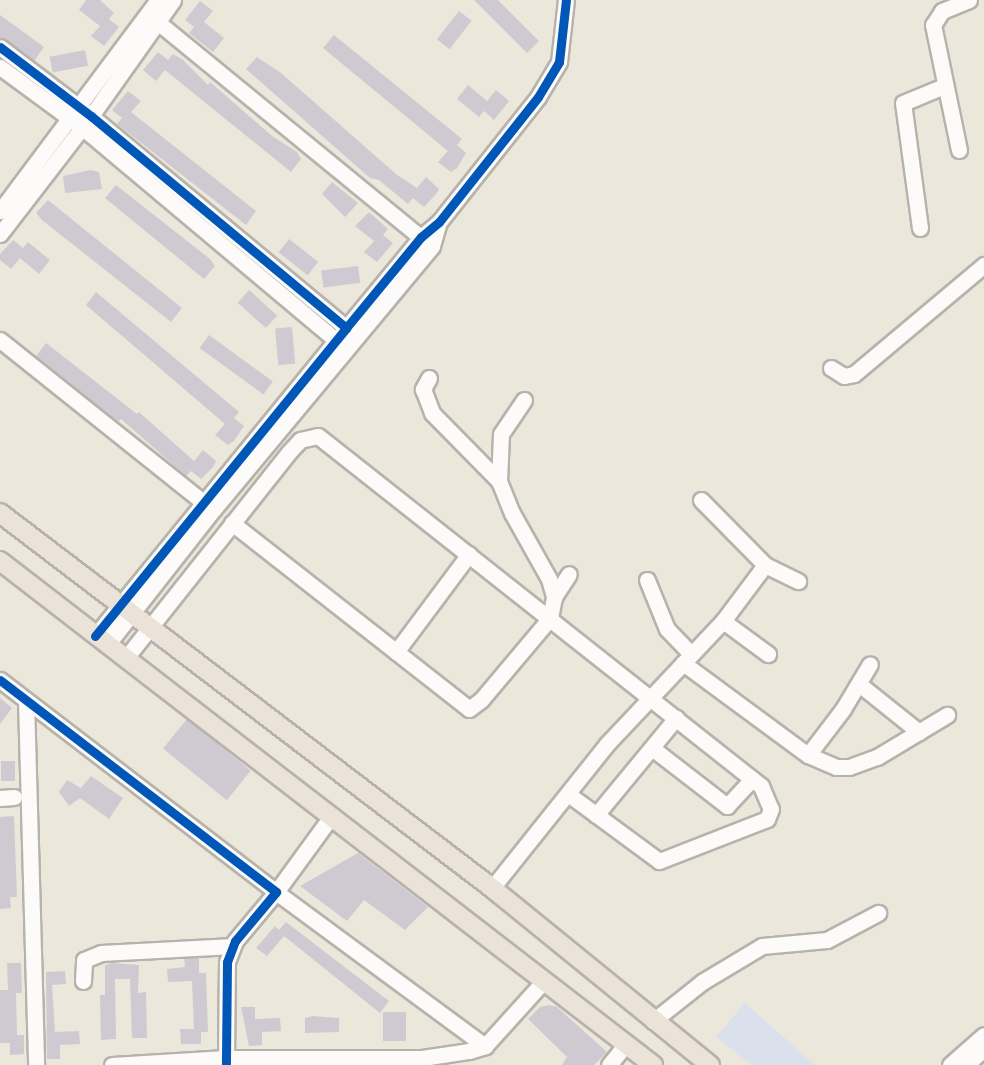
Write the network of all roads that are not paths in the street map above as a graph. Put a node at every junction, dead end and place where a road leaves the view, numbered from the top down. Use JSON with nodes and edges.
{"nodes":[{"id":1,"x":158,"y":0,"type":"edge"},
{"id":2,"x":173,"y":0,"type":"edge"},
{"id":3,"x":566,"y":0,"type":"edge"},
{"id":4,"x":969,"y":0,"type":"edge"},
{"id":5,"x":155,"y":18,"type":"junction"},
{"id":6,"x":0,"y":47,"type":"edge"},
{"id":7,"x":0,"y":67,"type":"edge"},
{"id":8,"x":944,"y":86,"type":"junction"},
{"id":9,"x":81,"y":117,"type":"junction"},
{"id":10,"x":958,"y":150,"type":"dead end"},
{"id":11,"x":0,"y":211,"type":"edge"},
{"id":12,"x":920,"y":228,"type":"dead end"},
{"id":13,"x":0,"y":234,"type":"edge"},
{"id":14,"x":426,"y":242,"type":"junction"},
{"id":15,"x":984,"y":265,"type":"edge"},
{"id":16,"x":341,"y":334,"type":"junction"},
{"id":17,"x":0,"y":340,"type":"edge"},
{"id":18,"x":831,"y":368,"type":"dead end"},
{"id":19,"x":429,"y":378,"type":"dead end"},
{"id":20,"x":524,"y":400,"type":"dead end"},
{"id":21,"x":499,"y":481,"type":"junction"},
{"id":22,"x":701,"y":500,"type":"dead end"},
{"id":23,"x":203,"y":502,"type":"junction"},
{"id":24,"x":0,"y":513,"type":"edge"},
{"id":25,"x":232,"y":523,"type":"junction"},
{"id":26,"x":469,"y":554,"type":"junction"},
{"id":27,"x":0,"y":561,"type":"edge"},
{"id":28,"x":765,"y":565,"type":"junction"},
{"id":29,"x":569,"y":574,"type":"dead end"},
{"id":30,"x":647,"y":580,"type":"dead end"},
{"id":31,"x":798,"y":581,"type":"dead end"},
{"id":32,"x":554,"y":597,"type":"junction"},
{"id":33,"x":125,"y":609,"type":"junction"},
{"id":34,"x":550,"y":618,"type":"junction"},
{"id":35,"x":723,"y":621,"type":"junction"},
{"id":36,"x":148,"y":628,"type":"junction"},
{"id":37,"x":101,"y":640,"type":"junction"},
{"id":38,"x":396,"y":652,"type":"junction"},
{"id":39,"x":768,"y":654,"type":"dead end"},
{"id":40,"x":125,"y":659,"type":"junction"},
{"id":41,"x":687,"y":659,"type":"junction"},
{"id":42,"x":870,"y":664,"type":"dead end"},
{"id":43,"x":0,"y":680,"type":"edge"},
{"id":44,"x":859,"y":684,"type":"junction"},
{"id":45,"x":650,"y":697,"type":"junction"},
{"id":46,"x":26,"y":701,"type":"junction"},
{"id":47,"x":947,"y":715,"type":"dead end"},
{"id":48,"x":676,"y":718,"type":"junction"},
{"id":49,"x":919,"y":732,"type":"junction"},
{"id":50,"x":652,"y":748,"type":"junction"},
{"id":51,"x":808,"y":755,"type":"junction"},
{"id":52,"x":752,"y":779,"type":"junction"},
{"id":53,"x":568,"y":794,"type":"junction"},
{"id":54,"x":596,"y":815,"type":"junction"},
{"id":55,"x":330,"y":818,"type":"junction"},
{"id":56,"x":492,"y":888,"type":"junction"},
{"id":57,"x":276,"y":892,"type":"junction"},
{"id":58,"x":878,"y":913,"type":"dead end"},
{"id":59,"x":233,"y":946,"type":"junction"},
{"id":60,"x":83,"y":981,"type":"dead end"},
{"id":61,"x":542,"y":983,"type":"junction"},
{"id":62,"x":652,"y":1021,"type":"junction"},
{"id":63,"x":984,"y":1035,"type":"edge"},
{"id":64,"x":626,"y":1044,"type":"junction"},
{"id":65,"x":485,"y":1046,"type":"junction"},
{"id":66,"x":984,"y":1049,"type":"edge"},
{"id":67,"x":423,"y":1061,"type":"edge"},
{"id":68,"x":226,"y":1062,"type":"edge"},
{"id":69,"x":36,"y":1065,"type":"edge"},
{"id":70,"x":112,"y":1065,"type":"edge"},
{"id":71,"x":609,"y":1065,"type":"edge"},
{"id":72,"x":653,"y":1065,"type":"edge"},
{"id":73,"x":710,"y":1065,"type":"edge"},
{"id":74,"x":950,"y":1065,"type":"edge"},
{"id":75,"x":966,"y":1065,"type":"edge"}],
"edges":[{"from":1,"to":5,"type":"street"},
{"from":2,"to":5,"type":"street"},
{"from":3,"to":14,"type":"street"},
{"from":4,"to":8,"type":"street"},
{"from":5,"to":9,"type":"street"},
{"from":5,"to":14,"type":"street"},
{"from":6,"to":9,"type":"street"},
{"from":7,"to":9,"type":"street"},
{"from":8,"to":10,"type":"street"},
{"from":8,"to":12,"type":"street"},
{"from":9,"to":11,"type":"street"},
{"from":9,"to":13,"type":"street"},
{"from":9,"to":16,"type":"street"},
{"from":14,"to":16,"type":"street"},
{"from":14,"to":33,"type":"street"},
{"from":15,"to":18,"type":"street"},
{"from":16,"to":23,"type":"street"},
{"from":17,"to":23,"type":"street"},
{"from":19,"to":21,"type":"street"},
{"from":20,"to":21,"type":"street"},
{"from":21,"to":32,"type":"street"},
{"from":22,"to":28,"type":"street"},
{"from":23,"to":33,"type":"street"},
{"from":24,"to":33,"type":"main road"},
{"from":25,"to":26,"type":"street"},
{"from":25,"to":36,"type":"street"},
{"from":25,"to":38,"type":"street"},
{"from":26,"to":34,"type":"street"},
{"from":26,"to":38,"type":"street"},
{"from":27,"to":37,"type":"main road"},
{"from":28,"to":31,"type":"street"},
{"from":28,"to":35,"type":"street"},
{"from":29,"to":32,"type":"street"},
{"from":30,"to":41,"type":"street"},
{"from":32,"to":34,"type":"street"},
{"from":33,"to":36,"type":"main road"},
{"from":33,"to":37,"type":"street"},
{"from":34,"to":38,"type":"street"},
{"from":34,"to":45,"type":"street"},
{"from":35,"to":39,"type":"street"},
{"from":35,"to":41,"type":"street"},
{"from":36,"to":40,"type":"street"},
{"from":36,"to":56,"type":"main road"},
{"from":37,"to":40,"type":"main road"},
{"from":40,"to":55,"type":"main road"},
{"from":41,"to":45,"type":"street"},
{"from":41,"to":51,"type":"street"},
{"from":42,"to":44,"type":"street"},
{"from":43,"to":46,"type":"street"},
{"from":44,"to":49,"type":"street"},
{"from":44,"to":51,"type":"street"},
{"from":45,"to":48,"type":"street"},
{"from":45,"to":53,"type":"street"},
{"from":46,"to":57,"type":"street"},
{"from":46,"to":69,"type":"street"},
{"from":47,"to":49,"type":"street"},
{"from":48,"to":50,"type":"street"},
{"from":48,"to":52,"type":"street"},
{"from":49,"to":51,"type":"street"},
{"from":50,"to":52,"type":"street"},
{"from":50,"to":54,"type":"street"},
{"from":52,"to":54,"type":"street"},
{"from":53,"to":54,"type":"street"},
{"from":53,"to":56,"type":"street"},
{"from":55,"to":57,"type":"street"},
{"from":55,"to":61,"type":"main road"},
{"from":56,"to":62,"type":"main road"},
{"from":57,"to":59,"type":"street"},
{"from":57,"to":65,"type":"street"},
{"from":58,"to":62,"type":"street"},
{"from":59,"to":60,"type":"street"},
{"from":59,"to":68,"type":"street"},
{"from":61,"to":64,"type":"main road"},
{"from":61,"to":65,"type":"street"},
{"from":62,"to":73,"type":"main road"},
{"from":63,"to":74,"type":"street"},
{"from":64,"to":71,"type":"street"},
{"from":64,"to":72,"type":"main road"},
{"from":65,"to":67,"type":"street"},
{"from":66,"to":75,"type":"street"},
{"from":67,"to":68,"type":"street"},
{"from":68,"to":70,"type":"street"}]}
